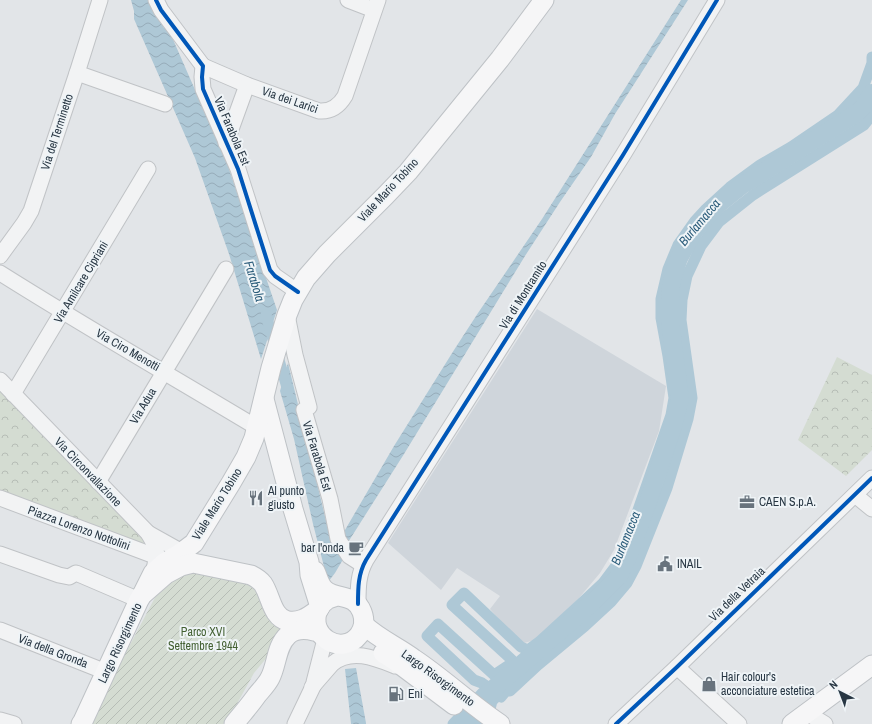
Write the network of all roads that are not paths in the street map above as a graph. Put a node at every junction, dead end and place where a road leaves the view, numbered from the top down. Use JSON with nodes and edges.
{"nodes":[{"id":1,"x":100,"y":0,"type":"edge"},
{"id":2,"x":156,"y":0,"type":"edge"},
{"id":3,"x":348,"y":0,"type":"edge"},
{"id":4,"x":544,"y":0,"type":"edge"},
{"id":5,"x":718,"y":0,"type":"edge"},
{"id":6,"x":376,"y":5,"type":"edge"},
{"id":7,"x":203,"y":66,"type":"junction"},
{"id":8,"x":77,"y":73,"type":"junction"},
{"id":9,"x":247,"y":85,"type":"junction"},
{"id":10,"x":165,"y":104,"type":"dead end"},
{"id":11,"x":226,"y":144,"type":"junction"},
{"id":12,"x":148,"y":169,"type":"dead end"},
{"id":13,"x":0,"y":256,"type":"edge"},
{"id":14,"x":226,"y":269,"type":"dead end"},
{"id":15,"x":0,"y":273,"type":"edge"},
{"id":16,"x":298,"y":292,"type":"junction"},
{"id":17,"x":62,"y":312,"type":"junction"},
{"id":18,"x":287,"y":315,"type":"junction"},
{"id":19,"x":164,"y":372,"type":"junction"},
{"id":20,"x":0,"y":380,"type":"edge"},
{"id":21,"x":13,"y":394,"type":"junction"},
{"id":22,"x":264,"y":396,"type":"junction"},
{"id":23,"x":256,"y":427,"type":"junction"},
{"id":24,"x":872,"y":478,"type":"edge"},
{"id":25,"x":98,"y":482,"type":"junction"},
{"id":26,"x":855,"y":495,"type":"junction"},
{"id":27,"x":0,"y":498,"type":"edge"},
{"id":28,"x":872,"y":509,"type":"edge"},
{"id":29,"x":148,"y":533,"type":"junction"},
{"id":30,"x":0,"y":554,"type":"edge"},
{"id":31,"x":188,"y":558,"type":"junction"},
{"id":32,"x":309,"y":562,"type":"junction"},
{"id":33,"x":155,"y":565,"type":"junction"},
{"id":34,"x":362,"y":569,"type":"junction"},
{"id":35,"x":141,"y":597,"type":"junction"},
{"id":36,"x":346,"y":599,"type":"junction"},
{"id":37,"x":319,"y":608,"type":"junction"},
{"id":38,"x":364,"y":624,"type":"junction"},
{"id":39,"x":0,"y":630,"type":"edge"},
{"id":40,"x":334,"y":639,"type":"junction"},
{"id":41,"x":872,"y":665,"type":"edge"},
{"id":42,"x":677,"y":667,"type":"junction"},
{"id":43,"x":106,"y":672,"type":"junction"},
{"id":44,"x":410,"y":672,"type":"junction"},
{"id":45,"x":312,"y":687,"type":"junction"},
{"id":46,"x":460,"y":701,"type":"junction"},
{"id":47,"x":807,"y":712,"type":"junction"},
{"id":48,"x":0,"y":720,"type":"edge"},
{"id":49,"x":490,"y":722,"type":"edge"},
{"id":50,"x":620,"y":723,"type":"edge"},
{"id":51,"x":14,"y":724,"type":"edge"},
{"id":52,"x":81,"y":724,"type":"edge"},
{"id":53,"x":234,"y":724,"type":"edge"},
{"id":54,"x":295,"y":724,"type":"edge"},
{"id":55,"x":739,"y":724,"type":"edge"},
{"id":56,"x":792,"y":724,"type":"edge"},
{"id":57,"x":825,"y":724,"type":"edge"}],
"edges":[{"from":1,"to":8,"type":"street","name":"Via del Terminetto"},
{"from":2,"to":7,"type":"street"},
{"from":3,"to":6,"type":"street"},
{"from":4,"to":16,"type":"main road","name":"Viale Mario Tobino"},
{"from":5,"to":34,"type":"street","name":"Via di Montramito"},
{"from":6,"to":9,"type":"street","name":"Via dei Larici"},
{"from":7,"to":9,"type":"street","name":"Via dei Larici"},
{"from":7,"to":11,"type":"street","name":"Via Farabola Est"},
{"from":8,"to":10,"type":"street"},
{"from":8,"to":13,"type":"street","name":"Via del Terminetto"},
{"from":9,"to":11,"type":"street"},
{"from":11,"to":16,"type":"street","name":"Via Farabola Est"},
{"from":12,"to":17,"type":"street","name":"Via Amilcare Cipriani"},
{"from":14,"to":19,"type":"street","name":"Via Adua"},
{"from":15,"to":17,"type":"street","name":"Via Ciro Menotti"},
{"from":16,"to":18,"type":"main road","name":"Viale Mario Tobino"},
{"from":17,"to":19,"type":"street","name":"Via Ciro Menotti"},
{"from":17,"to":21,"type":"street","name":"Via Amilcare Cipriani"},
{"from":18,"to":22,"type":"main road","name":"Viale Mario Tobino"},
{"from":18,"to":34,"type":"street","name":"Via Farabola Est"},
{"from":19,"to":23,"type":"street","name":"Via Ciro Menotti"},
{"from":19,"to":25,"type":"street","name":"Via Adua"},
{"from":20,"to":21,"type":"street","name":"Via Circonvallazione"},
{"from":21,"to":25,"type":"street","name":"Via Circonvallazione"},
{"from":22,"to":23,"type":"main road","name":"Viale Mario Tobino"},
{"from":22,"to":32,"type":"main road"},
{"from":23,"to":31,"type":"main road","name":"Viale Mario Tobino"},
{"from":24,"to":26,"type":"street","name":"Via della Vetraia"},
{"from":25,"to":29,"type":"street","name":"Via Circonvallazione"},
{"from":26,"to":28,"type":"street"},
{"from":26,"to":42,"type":"street","name":"Via della Vetraia"},
{"from":27,"to":33,"type":"street","name":"Piazza Lorenzo Nottolini"},
{"from":29,"to":31,"type":"street"},
{"from":29,"to":33,"type":"street","name":"Via Circonvallazione"},
{"from":30,"to":35,"type":"street"},
{"from":31,"to":33,"type":"main road","name":"Viale Mario Tobino"},
{"from":31,"to":35,"type":"main road","name":"Largo Risorgimento"},
{"from":31,"to":37,"type":"main road","name":"Largo Risorgimento"},
{"from":32,"to":36,"type":"main road"},
{"from":32,"to":37,"type":"main road"},
{"from":33,"to":35,"type":"main road","name":"Viale Mario Tobino"},
{"from":34,"to":36,"type":"street","name":"Via di Montramito"},
{"from":35,"to":43,"type":"main road","name":"Largo Risorgimento"},
{"from":36,"to":37,"type":"main road"},
{"from":36,"to":38,"type":"main road"},
{"from":37,"to":40,"type":"main road"},
{"from":38,"to":40,"type":"main road"},
{"from":38,"to":46,"type":"main road","name":"Largo Risorgimento"},
{"from":39,"to":43,"type":"street","name":"Via della Gronda"},
{"from":40,"to":44,"type":"main road","name":"Largo Risorgimento"},
{"from":40,"to":45,"type":"street","name":"Largo Risorgimento"},
{"from":40,"to":53,"type":"main road","name":"Largo Risorgimento"},
{"from":41,"to":47,"type":"main road"},
{"from":42,"to":50,"type":"street","name":"Via della Vetraia"},
{"from":42,"to":55,"type":"street"},
{"from":43,"to":52,"type":"main road","name":"Largo Risorgimento"},
{"from":44,"to":45,"type":"street","name":"Largo Risorgimento"},
{"from":44,"to":46,"type":"main road","name":"Largo Risorgimento"},
{"from":45,"to":54,"type":"street","name":"Largo Risorgimento"},
{"from":46,"to":49,"type":"main road","name":"Largo Risorgimento"},
{"from":47,"to":56,"type":"main road"},
{"from":47,"to":57,"type":"street"},
{"from":48,"to":51,"type":"street"}]}
